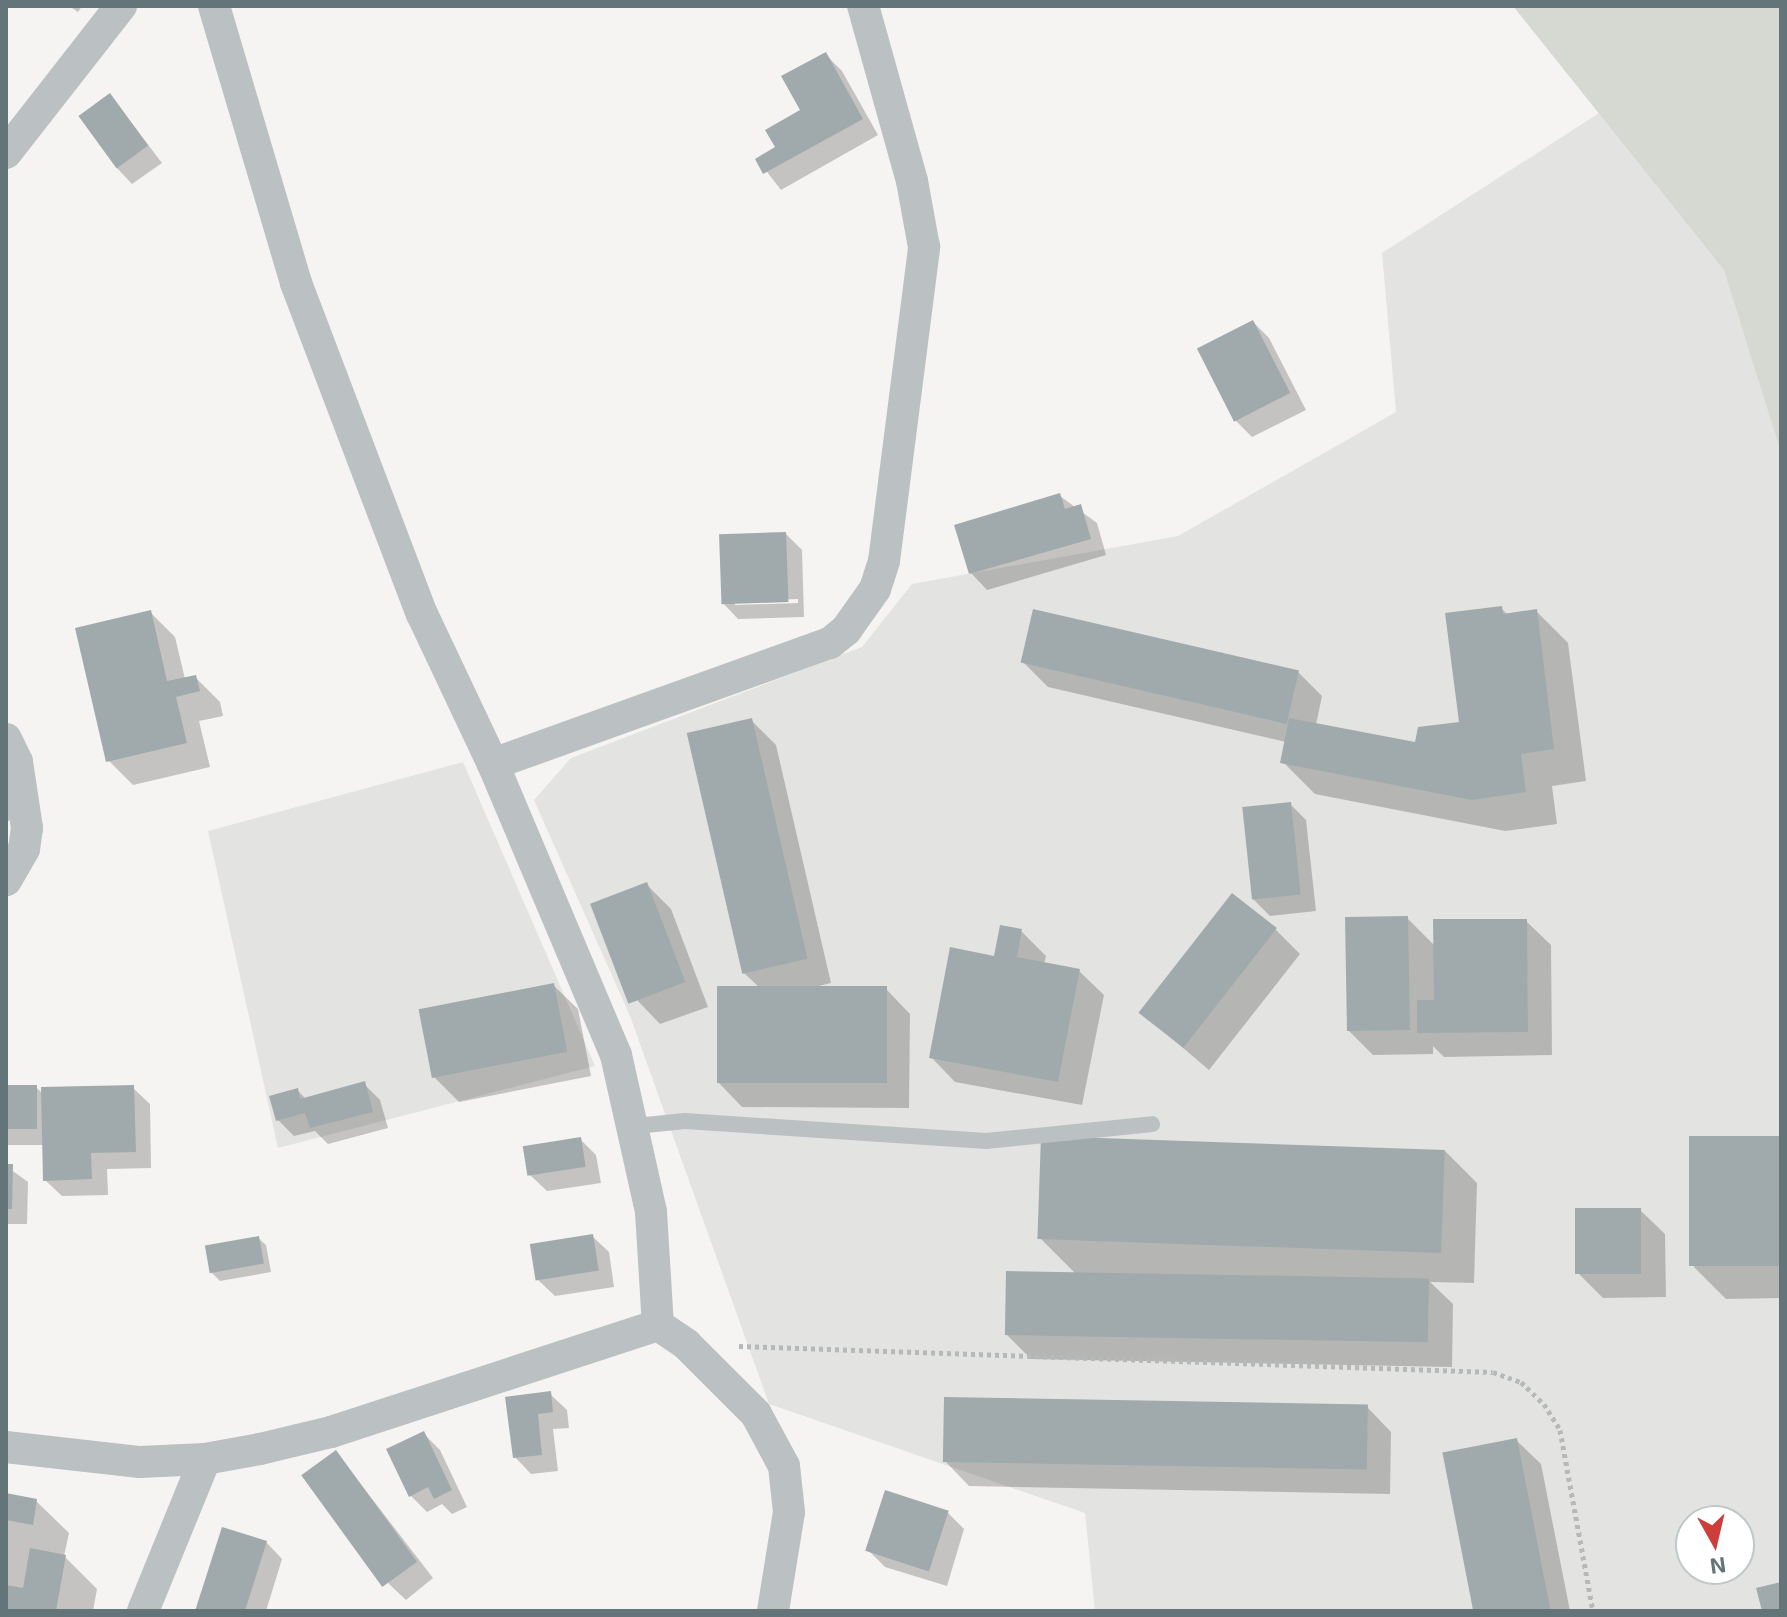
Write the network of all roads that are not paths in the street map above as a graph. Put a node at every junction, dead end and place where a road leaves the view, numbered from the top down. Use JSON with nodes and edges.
{"nodes":[{"id":1,"x":121,"y":6,"type":"edge"},
{"id":2,"x":214,"y":6,"type":"edge"},
{"id":3,"x":863,"y":6,"type":"edge"},
{"id":4,"x":6,"y":153,"type":"edge"},
{"id":5,"x":6,"y":739,"type":"edge"},
{"id":6,"x":493,"y":764,"type":"junction"},
{"id":7,"x":6,"y":880,"type":"edge"},
{"id":8,"x":1152,"y":1124,"type":"dead end"},
{"id":9,"x":636,"y":1126,"type":"junction"},
{"id":10,"x":658,"y":1325,"type":"junction"},
{"id":11,"x":6,"y":1447,"type":"edge"},
{"id":12,"x":205,"y":1459,"type":"junction"},
{"id":13,"x":143,"y":1611,"type":"edge"},
{"id":14,"x":773,"y":1611,"type":"edge"}],
"edges":[{"from":1,"to":4,"type":"street"},
{"from":2,"to":6,"type":"street"},
{"from":3,"to":6,"type":"street"},
{"from":5,"to":7,"type":"street"},
{"from":6,"to":9,"type":"street"},
{"from":8,"to":9,"type":"lane"},
{"from":9,"to":10,"type":"street"},
{"from":10,"to":12,"type":"street"},
{"from":10,"to":14,"type":"street"},
{"from":11,"to":12,"type":"street"},
{"from":12,"to":13,"type":"street"}]}
